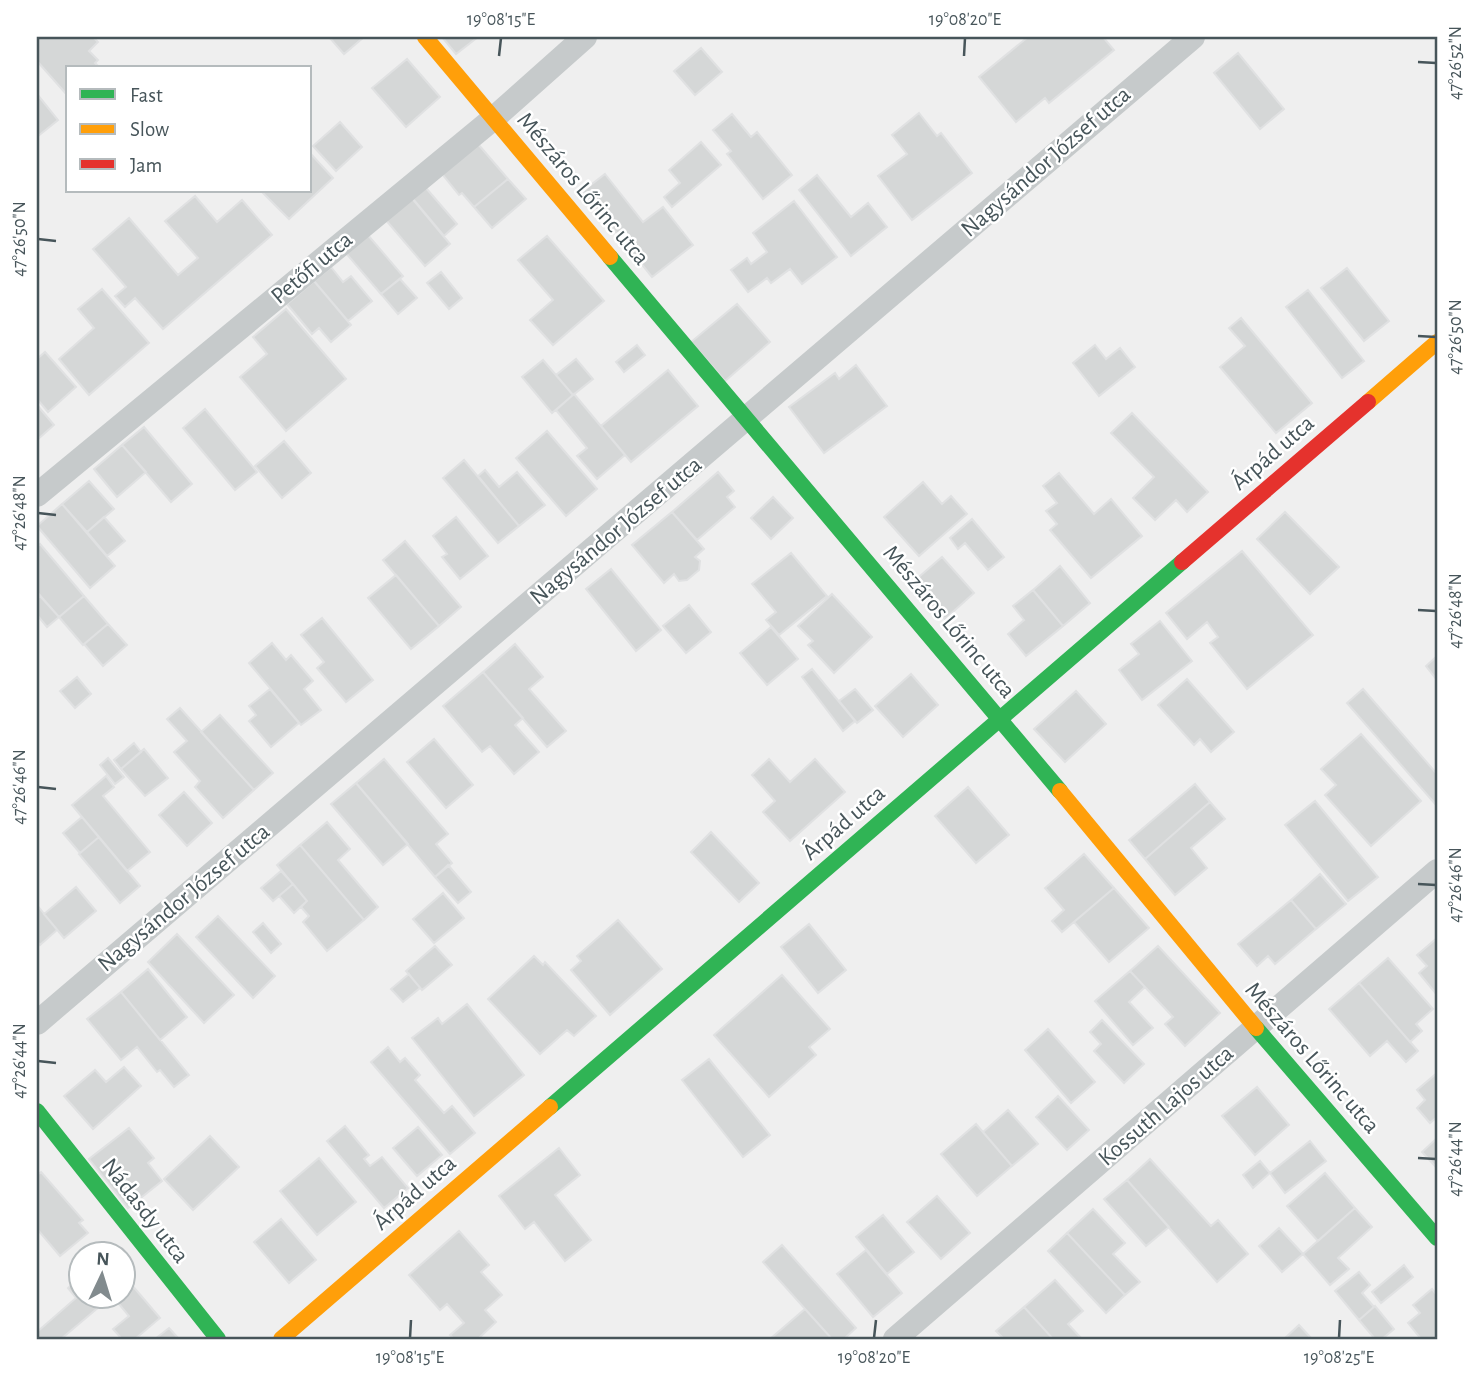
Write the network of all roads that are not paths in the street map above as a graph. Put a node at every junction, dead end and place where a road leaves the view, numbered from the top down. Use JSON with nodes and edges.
{"nodes":[{"id":1,"x":425,"y":37,"type":"edge"},
{"id":2,"x":585,"y":37,"type":"edge"},
{"id":3,"x":1193,"y":37,"type":"edge"},
{"id":4,"x":494,"y":118,"type":"junction"},
{"id":5,"x":1437,"y":342,"type":"edge"},
{"id":6,"x":747,"y":419,"type":"junction"},
{"id":7,"x":37,"y":495,"type":"edge"},
{"id":8,"x":1000,"y":718,"type":"junction"},
{"id":9,"x":1437,"y":871,"type":"edge"},
{"id":10,"x":37,"y":1023,"type":"edge"},
{"id":11,"x":1256,"y":1028,"type":"junction"},
{"id":12,"x":37,"y":1111,"type":"edge"},
{"id":13,"x":1437,"y":1238,"type":"edge"},
{"id":14,"x":218,"y":1339,"type":"edge"},
{"id":15,"x":281,"y":1339,"type":"edge"},
{"id":16,"x":895,"y":1339,"type":"edge"}],
"edges":[{"from":1,"to":4,"type":"street","name":"Mészáros Lőrinc utca"},
{"from":2,"to":4,"type":"street","name":"Petőfi utca"},
{"from":3,"to":6,"type":"street","name":"Nagysándor József utca"},
{"from":4,"to":6,"type":"street","name":"Mészáros Lőrinc utca"},
{"from":4,"to":7,"type":"street","name":"Petőfi utca"},
{"from":5,"to":8,"type":"street","name":"Árpád utca"},
{"from":6,"to":8,"type":"street","name":"Mészáros Lőrinc utca"},
{"from":6,"to":10,"type":"street","name":"Nagysándor József utca"},
{"from":8,"to":11,"type":"street","name":"Mészáros Lőrinc utca"},
{"from":8,"to":15,"type":"street","name":"Árpád utca"},
{"from":9,"to":11,"type":"street","name":"Kossuth Lajos utca"},
{"from":11,"to":13,"type":"street","name":"Mészáros Lőrinc utca"},
{"from":11,"to":16,"type":"street","name":"Kossuth Lajos utca"},
{"from":12,"to":14,"type":"street","name":"Nádasdy utca"}]}
